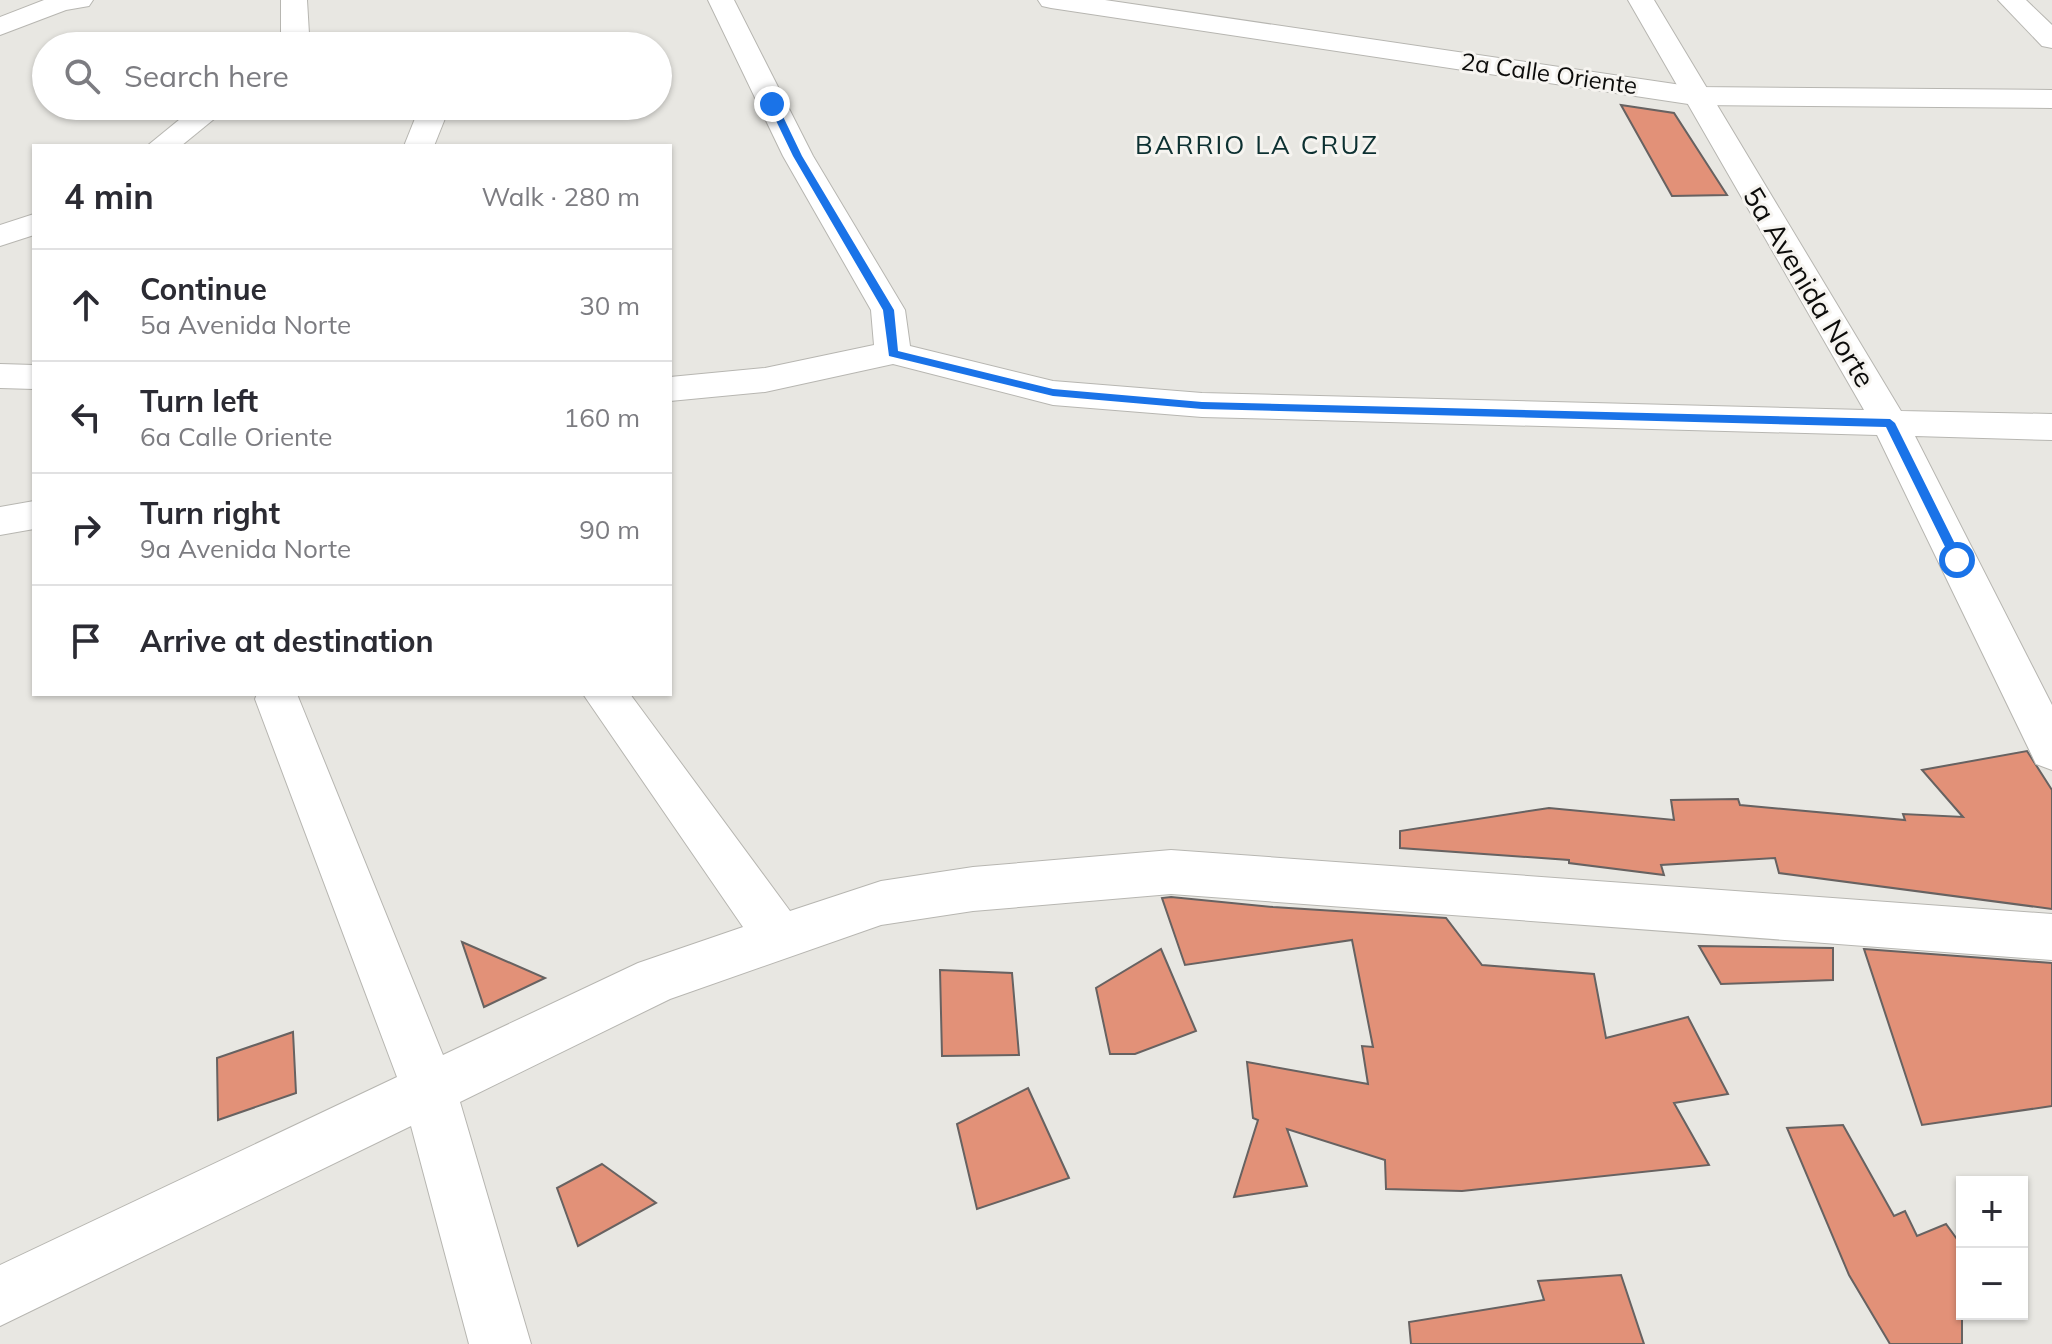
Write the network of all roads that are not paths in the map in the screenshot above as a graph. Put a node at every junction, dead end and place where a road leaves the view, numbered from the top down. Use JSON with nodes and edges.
{"nodes":[{"id":1,"x":80,"y":0,"type":"edge"},
{"id":2,"x":294,"y":0,"type":"edge"},
{"id":3,"x":721,"y":0,"type":"edge"},
{"id":4,"x":1051,"y":0,"type":"edge"},
{"id":5,"x":1641,"y":0,"type":"edge"},
{"id":6,"x":2011,"y":0,"type":"edge"},
{"id":7,"x":0,"y":27,"type":"edge"},
{"id":8,"x":295,"y":32,"type":"edge"},
{"id":9,"x":2052,"y":40,"type":"edge"},
{"id":10,"x":1695,"y":96,"type":"junction"},
{"id":11,"x":2052,"y":99,"type":"edge"},
{"id":12,"x":196,"y":120,"type":"edge"},
{"id":13,"x":429,"y":120,"type":"edge"},
{"id":14,"x":165,"y":144,"type":"edge"},
{"id":15,"x":420,"y":144,"type":"edge"},
{"id":16,"x":32,"y":225,"type":"edge"},
{"id":17,"x":0,"y":236,"type":"edge"},
{"id":18,"x":893,"y":353,"type":"junction"},
{"id":19,"x":0,"y":376,"type":"edge"},
{"id":20,"x":32,"y":377,"type":"edge"},
{"id":21,"x":672,"y":389,"type":"edge"},
{"id":22,"x":1890,"y":423,"type":"junction"},
{"id":23,"x":2052,"y":427,"type":"edge"},
{"id":24,"x":32,"y":515,"type":"edge"},
{"id":25,"x":0,"y":521,"type":"edge"},
{"id":26,"x":606,"y":696,"type":"edge"},
{"id":27,"x":277,"y":699,"type":"dead end"},
{"id":28,"x":2052,"y":751,"type":"edge"},
{"id":29,"x":2052,"y":937,"type":"edge"},
{"id":30,"x":780,"y":938,"type":"junction"},
{"id":31,"x":429,"y":1089,"type":"junction"},
{"id":32,"x":0,"y":1296,"type":"edge"},
{"id":33,"x":500,"y":1344,"type":"edge"}],
"edges":[{"from":1,"to":7,"type":"street"},
{"from":2,"to":8,"type":"street"},
{"from":3,"to":18,"type":"street"},
{"from":4,"to":10,"type":"street","name":"2a Calle Oriente"},
{"from":5,"to":10,"type":"street","name":"5a Avenida Norte"},
{"from":6,"to":9,"type":"street"},
{"from":10,"to":11,"type":"street","name":"2a Calle Oriente"},
{"from":10,"to":22,"type":"street","name":"5a Avenida Norte"},
{"from":12,"to":14,"type":"street"},
{"from":13,"to":15,"type":"street"},
{"from":16,"to":17,"type":"street"},
{"from":18,"to":21,"type":"street"},
{"from":18,"to":22,"type":"street"},
{"from":19,"to":20,"type":"street"},
{"from":22,"to":23,"type":"street"},
{"from":22,"to":28,"type":"street","name":"5a Avenida Norte"},
{"from":24,"to":25,"type":"street"},
{"from":26,"to":30,"type":"street"},
{"from":27,"to":31,"type":"street"},
{"from":29,"to":30,"type":"street"},
{"from":30,"to":31,"type":"street"},
{"from":31,"to":32,"type":"street"},
{"from":31,"to":33,"type":"street"}]}
